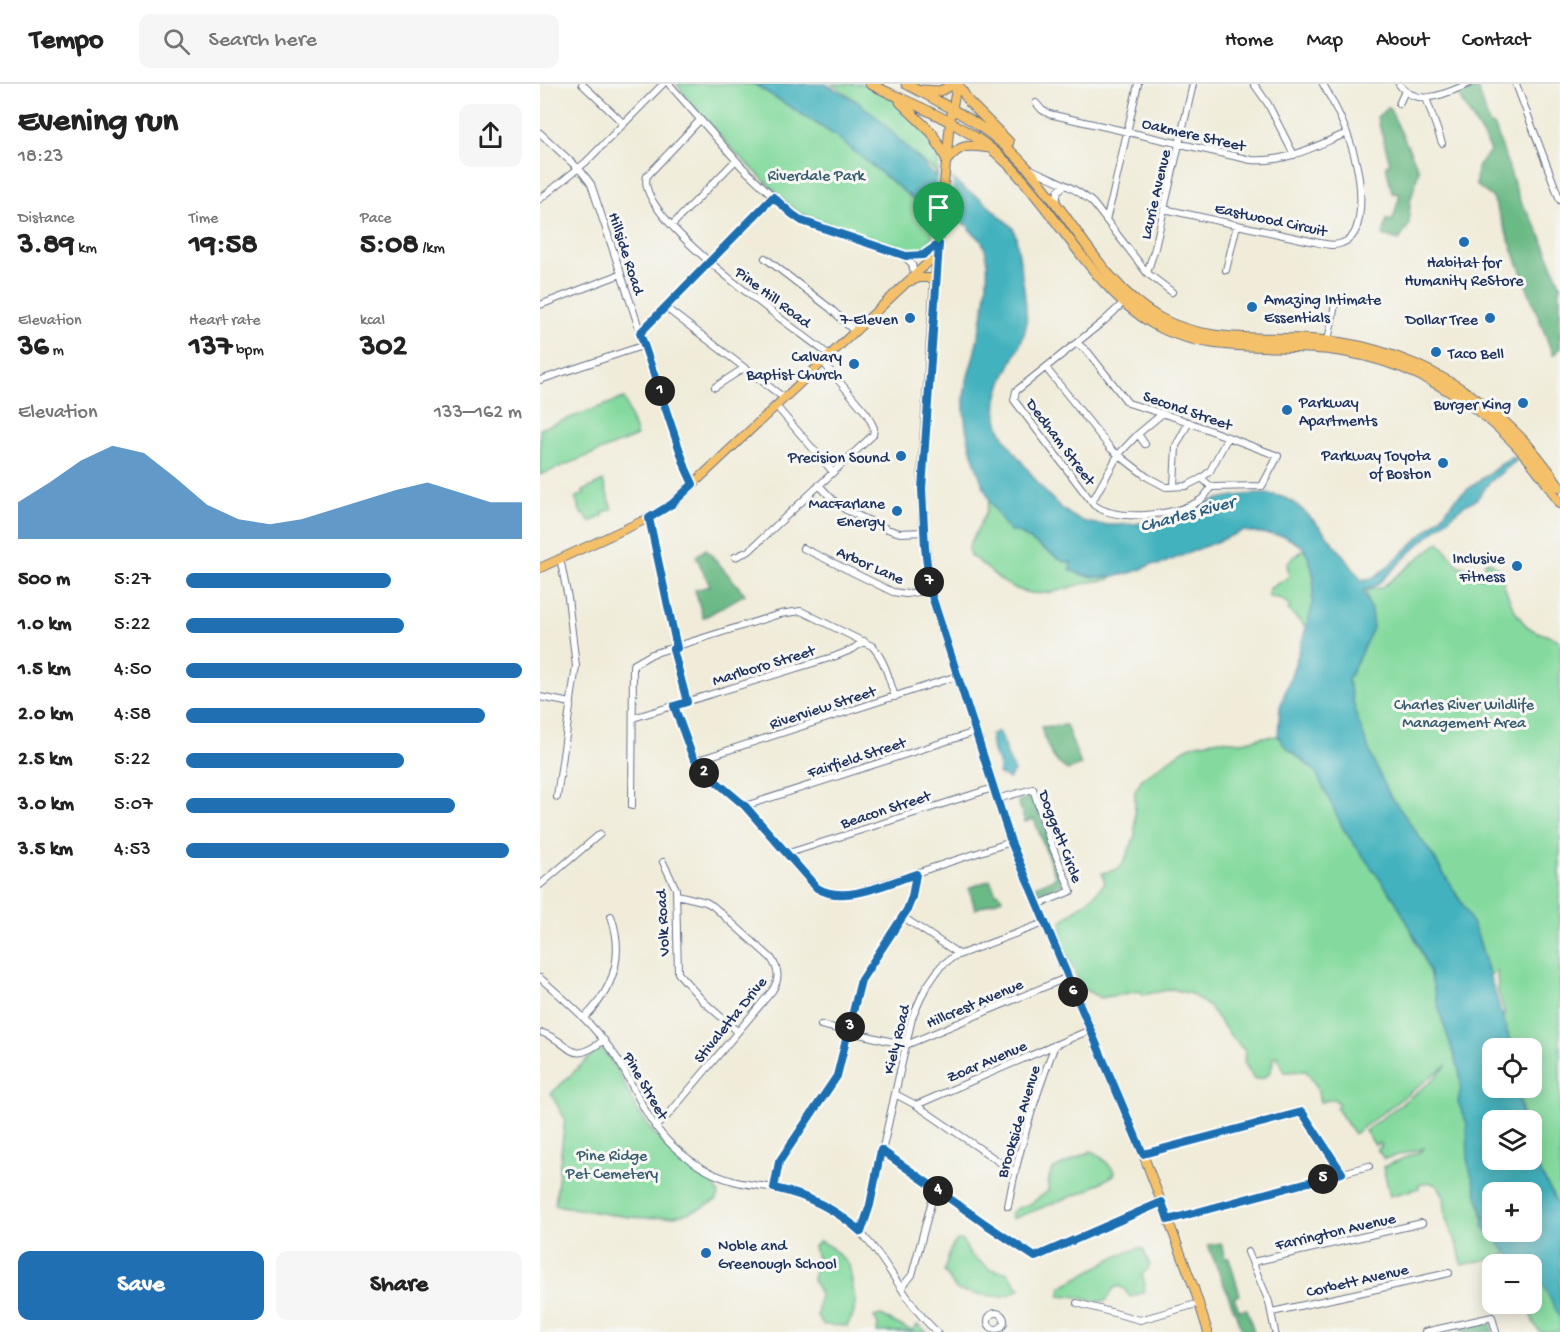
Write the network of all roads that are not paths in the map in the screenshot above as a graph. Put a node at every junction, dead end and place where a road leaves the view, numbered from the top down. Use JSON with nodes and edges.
{"nodes":[{"id":1,"x":582,"y":84,"type":"edge"},
{"id":2,"x":663,"y":84,"type":"edge"},
{"id":3,"x":669,"y":84,"type":"edge"},
{"id":4,"x":870,"y":84,"type":"edge"},
{"id":5,"x":956,"y":84,"type":"edge"},
{"id":6,"x":1138,"y":84,"type":"edge"},
{"id":7,"x":1192,"y":84,"type":"edge"},
{"id":8,"x":1254,"y":84,"type":"edge"},
{"id":9,"x":1323,"y":84,"type":"edge"},
{"id":10,"x":1400,"y":84,"type":"edge"},
{"id":11,"x":1468,"y":84,"type":"edge"},
{"id":12,"x":1516,"y":84,"type":"edge"},
{"id":13,"x":910,"y":86,"type":"edge"},
{"id":14,"x":1453,"y":87,"type":"edge"},
{"id":15,"x":1405,"y":91,"type":"junction"},
{"id":16,"x":891,"y":94,"type":"junction"},
{"id":17,"x":1426,"y":98,"type":"junction"},
{"id":18,"x":1036,"y":103,"type":"dead end"},
{"id":19,"x":1399,"y":104,"type":"dead end"},
{"id":20,"x":952,"y":108,"type":"junction"},
{"id":21,"x":700,"y":120,"type":"junction"},
{"id":22,"x":950,"y":122,"type":"junction"},
{"id":23,"x":624,"y":124,"type":"junction"},
{"id":24,"x":1127,"y":131,"type":"junction"},
{"id":25,"x":540,"y":133,"type":"edge"},
{"id":26,"x":1347,"y":133,"type":"junction"},
{"id":27,"x":1442,"y":143,"type":"dead end"},
{"id":28,"x":1180,"y":144,"type":"junction"},
{"id":29,"x":990,"y":148,"type":"junction"},
{"id":30,"x":1294,"y":155,"type":"junction"},
{"id":31,"x":736,"y":160,"type":"junction"},
{"id":32,"x":947,"y":160,"type":"junction"},
{"id":33,"x":1028,"y":168,"type":"junction"},
{"id":34,"x":579,"y":169,"type":"junction"},
{"id":35,"x":1065,"y":185,"type":"junction"},
{"id":36,"x":773,"y":197,"type":"junction"},
{"id":37,"x":540,"y":199,"type":"edge"},
{"id":38,"x":1560,"y":200,"type":"edge"},
{"id":39,"x":1056,"y":203,"type":"junction"},
{"id":40,"x":1164,"y":209,"type":"junction"},
{"id":41,"x":1106,"y":220,"type":"junction"},
{"id":42,"x":672,"y":225,"type":"junction"},
{"id":43,"x":1237,"y":225,"type":"junction"},
{"id":44,"x":939,"y":244,"type":"junction"},
{"id":45,"x":938,"y":253,"type":"junction"},
{"id":46,"x":902,"y":255,"type":"junction"},
{"id":47,"x":765,"y":258,"type":"dead end"},
{"id":48,"x":710,"y":263,"type":"junction"},
{"id":49,"x":1226,"y":270,"type":"dead end"},
{"id":50,"x":1147,"y":273,"type":"junction"},
{"id":51,"x":621,"y":274,"type":"junction"},
{"id":52,"x":914,"y":274,"type":"junction"},
{"id":53,"x":935,"y":278,"type":"junction"},
{"id":54,"x":904,"y":285,"type":"junction"},
{"id":55,"x":1172,"y":292,"type":"dead end"},
{"id":56,"x":1336,"y":299,"type":"dead end"},
{"id":57,"x":1123,"y":302,"type":"junction"},
{"id":58,"x":540,"y":305,"type":"edge"},
{"id":59,"x":666,"y":308,"type":"junction"},
{"id":60,"x":854,"y":331,"type":"junction"},
{"id":61,"x":640,"y":333,"type":"junction"},
{"id":62,"x":1328,"y":341,"type":"junction"},
{"id":63,"x":1077,"y":343,"type":"junction"},
{"id":64,"x":645,"y":345,"type":"junction"},
{"id":65,"x":829,"y":355,"type":"junction"},
{"id":66,"x":822,"y":361,"type":"junction"},
{"id":67,"x":744,"y":368,"type":"junction"},
{"id":68,"x":1046,"y":368,"type":"junction"},
{"id":69,"x":540,"y":380,"type":"edge"},
{"id":70,"x":715,"y":387,"type":"dead end"},
{"id":71,"x":784,"y":398,"type":"junction"},
{"id":72,"x":776,"y":406,"type":"junction"},
{"id":73,"x":1162,"y":414,"type":"junction"},
{"id":74,"x":1189,"y":422,"type":"junction"},
{"id":75,"x":1138,"y":434,"type":"junction"},
{"id":76,"x":1228,"y":437,"type":"junction"},
{"id":77,"x":1145,"y":444,"type":"dead end"},
{"id":78,"x":1118,"y":455,"type":"junction"},
{"id":79,"x":833,"y":472,"type":"junction"},
{"id":80,"x":1202,"y":478,"type":"junction"},
{"id":81,"x":693,"y":484,"type":"junction"},
{"id":82,"x":819,"y":485,"type":"junction"},
{"id":83,"x":1174,"y":486,"type":"junction"},
{"id":84,"x":1211,"y":487,"type":"junction"},
{"id":85,"x":1560,"y":487,"type":"edge"},
{"id":86,"x":1092,"y":502,"type":"junction"},
{"id":87,"x":1560,"y":504,"type":"edge"},
{"id":88,"x":649,"y":518,"type":"junction"},
{"id":89,"x":924,"y":532,"type":"junction"},
{"id":90,"x":803,"y":548,"type":"dead end"},
{"id":91,"x":735,"y":557,"type":"dead end"},
{"id":92,"x":560,"y":558,"type":"junction"},
{"id":93,"x":540,"y":567,"type":"edge"},
{"id":94,"x":930,"y":590,"type":"junction"},
{"id":95,"x":864,"y":641,"type":"junction"},
{"id":96,"x":675,"y":648,"type":"junction"},
{"id":97,"x":957,"y":676,"type":"junction"},
{"id":98,"x":540,"y":697,"type":"edge"},
{"id":99,"x":895,"y":697,"type":"junction"},
{"id":100,"x":687,"y":702,"type":"junction"},
{"id":101,"x":571,"y":703,"type":"junction"},
{"id":102,"x":674,"y":706,"type":"junction"},
{"id":103,"x":633,"y":718,"type":"junction"},
{"id":104,"x":975,"y":732,"type":"junction"},
{"id":105,"x":695,"y":761,"type":"junction"},
{"id":106,"x":993,"y":788,"type":"junction"},
{"id":107,"x":557,"y":797,"type":"dead end"},
{"id":108,"x":997,"y":799,"type":"junction"},
{"id":109,"x":632,"y":806,"type":"dead end"},
{"id":110,"x":745,"y":806,"type":"junction"},
{"id":111,"x":600,"y":834,"type":"dead end"},
{"id":112,"x":1011,"y":842,"type":"junction"},
{"id":113,"x":786,"y":854,"type":"junction"},
{"id":114,"x":663,"y":862,"type":"dead end"},
{"id":115,"x":916,"y":874,"type":"junction"},
{"id":116,"x":540,"y":885,"type":"edge"},
{"id":117,"x":677,"y":895,"type":"junction"},
{"id":118,"x":1037,"y":905,"type":"junction"},
{"id":119,"x":611,"y":916,"type":"dead end"},
{"id":120,"x":903,"y":917,"type":"junction"},
{"id":121,"x":1044,"y":922,"type":"junction"},
{"id":122,"x":958,"y":954,"type":"junction"},
{"id":123,"x":1068,"y":977,"type":"junction"},
{"id":124,"x":540,"y":978,"type":"edge"},
{"id":125,"x":584,"y":1018,"type":"junction"},
{"id":126,"x":821,"y":1025,"type":"dead end"},
{"id":127,"x":1090,"y":1030,"type":"junction"},
{"id":128,"x":737,"y":1031,"type":"junction"},
{"id":129,"x":849,"y":1032,"type":"junction"},
{"id":130,"x":543,"y":1033,"type":"dead end"},
{"id":131,"x":604,"y":1041,"type":"junction"},
{"id":132,"x":906,"y":1045,"type":"junction"},
{"id":133,"x":1055,"y":1045,"type":"junction"},
{"id":134,"x":895,"y":1094,"type":"junction"},
{"id":135,"x":916,"y":1105,"type":"junction"},
{"id":136,"x":655,"y":1127,"type":"junction"},
{"id":137,"x":881,"y":1150,"type":"junction"},
{"id":138,"x":1143,"y":1154,"type":"junction"},
{"id":139,"x":1370,"y":1166,"type":"dead end"},
{"id":140,"x":1014,"y":1172,"type":"junction"},
{"id":141,"x":1342,"y":1173,"type":"junction"},
{"id":142,"x":774,"y":1188,"type":"junction"},
{"id":143,"x":935,"y":1189,"type":"junction"},
{"id":144,"x":1162,"y":1202,"type":"junction"},
{"id":145,"x":1008,"y":1206,"type":"dead end"},
{"id":146,"x":1168,"y":1220,"type":"junction"},
{"id":147,"x":1422,"y":1223,"type":"dead end"},
{"id":148,"x":861,"y":1232,"type":"junction"},
{"id":149,"x":1248,"y":1252,"type":"dead end"},
{"id":150,"x":1253,"y":1262,"type":"junction"},
{"id":151,"x":1449,"y":1273,"type":"dead end"},
{"id":152,"x":902,"y":1287,"type":"junction"},
{"id":153,"x":1077,"y":1303,"type":"dead end"},
{"id":154,"x":1200,"y":1304,"type":"junction"},
{"id":155,"x":1272,"y":1312,"type":"junction"},
{"id":156,"x":937,"y":1332,"type":"edge"},
{"id":157,"x":1208,"y":1332,"type":"edge"},
{"id":158,"x":1275,"y":1332,"type":"edge"},
{"id":159,"x":1425,"y":1332,"type":"edge"},
{"id":160,"x":1496,"y":1332,"type":"edge"}],
"edges":[{"from":1,"to":23,"type":"street"},
{"from":2,"to":23,"type":"street"},
{"from":3,"to":21,"type":"street"},
{"from":4,"to":16,"type":"highway"},
{"from":5,"to":13,"type":"highway"},
{"from":5,"to":20,"type":"main road"},
{"from":5,"to":33,"type":"highway"},
{"from":6,"to":24,"type":"street"},
{"from":7,"to":28,"type":"street","name":"Laurie Avenue"},
{"from":8,"to":30,"type":"street"},
{"from":9,"to":26,"type":"street","name":"Eastwood Circuit"},
{"from":10,"to":15,"type":"street"},
{"from":11,"to":14,"type":"street"},
{"from":12,"to":38,"type":"street"},
{"from":13,"to":20,"type":"highway"},
{"from":14,"to":17,"type":"street"},
{"from":15,"to":17,"type":"street"},
{"from":15,"to":19,"type":"street"},
{"from":16,"to":22,"type":"highway"},
{"from":16,"to":32,"type":"highway"},
{"from":17,"to":27,"type":"street"},
{"from":18,"to":24,"type":"street","name":"Oakmere Street"},
{"from":20,"to":22,"type":"main road"},
{"from":20,"to":33,"type":"highway"},
{"from":21,"to":31,"type":"street"},
{"from":21,"to":42,"type":"street","name":"Pine Hill Road"},
{"from":22,"to":29,"type":"highway"},
{"from":22,"to":32,"type":"main road"},
{"from":23,"to":34,"type":"street"},
{"from":24,"to":28,"type":"street","name":"Oakmere Street"},
{"from":24,"to":41,"type":"street"},
{"from":25,"to":34,"type":"street","name":"Hillside Road"},
{"from":26,"to":30,"type":"street","name":"Oakmere Street"},
{"from":26,"to":43,"type":"street","name":"Eastwood Circuit"},
{"from":28,"to":30,"type":"street","name":"Oakmere Street"},
{"from":28,"to":40,"type":"street","name":"Laurie Avenue"},
{"from":29,"to":32,"type":"highway"},
{"from":29,"to":57,"type":"highway"},
{"from":31,"to":36,"type":"street"},
{"from":31,"to":42,"type":"street"},
{"from":32,"to":44,"type":"main road"},
{"from":33,"to":35,"type":"street"},
{"from":33,"to":39,"type":"highway"},
{"from":34,"to":37,"type":"street"},
{"from":34,"to":51,"type":"street","name":"Hillside Road"},
{"from":35,"to":39,"type":"street"},
{"from":35,"to":41,"type":"street"},
{"from":36,"to":46,"type":"street"},
{"from":36,"to":48,"type":"street"},
{"from":39,"to":62,"type":"highway"},
{"from":40,"to":43,"type":"street","name":"Eastwood Circuit"},
{"from":40,"to":50,"type":"street","name":"Laurie Avenue"},
{"from":41,"to":50,"type":"street"},
{"from":42,"to":48,"type":"street","name":"Pine Hill Road"},
{"from":43,"to":49,"type":"street"},
{"from":44,"to":45,"type":"main road"},
{"from":44,"to":46,"type":"street"},
{"from":45,"to":52,"type":"main road"},
{"from":45,"to":53,"type":"main road"},
{"from":46,"to":52,"type":"street"},
{"from":47,"to":60,"type":"street"},
{"from":48,"to":59,"type":"street"},
{"from":48,"to":65,"type":"street","name":"Pine Hill Road"},
{"from":50,"to":55,"type":"street"},
{"from":51,"to":58,"type":"street"},
{"from":51,"to":61,"type":"street","name":"Hillside Road"},
{"from":52,"to":54,"type":"main road"},
{"from":53,"to":54,"type":"main road"},
{"from":53,"to":89,"type":"main road"},
{"from":54,"to":60,"type":"main road"},
{"from":56,"to":62,"type":"street"},
{"from":57,"to":63,"type":"street","name":"Dedham Street"},
{"from":57,"to":87,"type":"highway"},
{"from":59,"to":61,"type":"street"},
{"from":59,"to":67,"type":"street"},
{"from":60,"to":65,"type":"main road"},
{"from":61,"to":64,"type":"street","name":"Hillside Road"},
{"from":62,"to":85,"type":"highway"},
{"from":63,"to":68,"type":"street","name":"Dedham Street"},
{"from":63,"to":73,"type":"street","name":"Second Street"},
{"from":64,"to":69,"type":"street"},
{"from":64,"to":81,"type":"street","name":"Hillside Road"},
{"from":65,"to":66,"type":"main road"},
{"from":66,"to":71,"type":"main road"},
{"from":66,"to":79,"type":"street"},
{"from":67,"to":70,"type":"street"},
{"from":67,"to":71,"type":"street"},
{"from":68,"to":78,"type":"street"},
{"from":68,"to":86,"type":"street","name":"Dedham Street"},
{"from":71,"to":72,"type":"main road"},
{"from":72,"to":79,"type":"street"},
{"from":72,"to":81,"type":"main road"},
{"from":73,"to":74,"type":"street","name":"Second Street"},
{"from":73,"to":75,"type":"street"},
{"from":74,"to":76,"type":"street","name":"Second Street"},
{"from":74,"to":83,"type":"street"},
{"from":75,"to":77,"type":"street"},
{"from":75,"to":78,"type":"street"},
{"from":76,"to":80,"type":"street"},
{"from":76,"to":84,"type":"street","name":"Second Street"},
{"from":78,"to":83,"type":"street"},
{"from":78,"to":86,"type":"street"},
{"from":79,"to":82,"type":"street"},
{"from":80,"to":83,"type":"street"},
{"from":80,"to":84,"type":"street"},
{"from":81,"to":88,"type":"main road"},
{"from":82,"to":89,"type":"street"},
{"from":82,"to":91,"type":"street"},
{"from":84,"to":86,"type":"street","name":"Dedham Street"},
{"from":88,"to":92,"type":"main road"},
{"from":88,"to":96,"type":"street"},
{"from":89,"to":94,"type":"main road"},
{"from":90,"to":94,"type":"street","name":"Arbor Lane"},
{"from":92,"to":93,"type":"main road"},
{"from":92,"to":101,"type":"street"},
{"from":94,"to":97,"type":"main road"},
{"from":95,"to":96,"type":"street"},
{"from":95,"to":99,"type":"street"},
{"from":95,"to":100,"type":"street","name":"Marlboro Street"},
{"from":96,"to":100,"type":"street"},
{"from":96,"to":103,"type":"street"},
{"from":97,"to":99,"type":"street","name":"Riverview Street"},
{"from":97,"to":104,"type":"main road"},
{"from":98,"to":101,"type":"street"},
{"from":99,"to":105,"type":"street","name":"Riverview Street"},
{"from":100,"to":102,"type":"street","name":"Marlboro Street"},
{"from":101,"to":107,"type":"street"},
{"from":102,"to":103,"type":"street","name":"Marlboro Street"},
{"from":102,"to":105,"type":"street"},
{"from":103,"to":109,"type":"street"},
{"from":104,"to":106,"type":"main road"},
{"from":104,"to":110,"type":"street","name":"Fairfield Street"},
{"from":105,"to":110,"type":"street"},
{"from":106,"to":108,"type":"main road"},
{"from":106,"to":113,"type":"street","name":"Beacon Street"},
{"from":108,"to":112,"type":"main road"},
{"from":108,"to":118,"type":"street","name":"Doggett Circle"},
{"from":110,"to":113,"type":"street"},
{"from":111,"to":116,"type":"street"},
{"from":112,"to":115,"type":"street"},
{"from":112,"to":118,"type":"main road"},
{"from":113,"to":115,"type":"street"},
{"from":114,"to":117,"type":"street","name":"Volk Road"},
{"from":115,"to":120,"type":"street"},
{"from":117,"to":128,"type":"street","name":"Volk Road"},
{"from":117,"to":128,"type":"street","name":"Stivaletta Drive"},
{"from":118,"to":121,"type":"main road"},
{"from":119,"to":125,"type":"street"},
{"from":120,"to":122,"type":"street"},
{"from":120,"to":129,"type":"street"},
{"from":121,"to":122,"type":"street","name":"Kiely Road"},
{"from":121,"to":123,"type":"main road"},
{"from":122,"to":132,"type":"street","name":"Kiely Road"},
{"from":123,"to":127,"type":"main road"},
{"from":123,"to":132,"type":"street","name":"Hillcrest Avenue"},
{"from":124,"to":125,"type":"street","name":"Pine Street"},
{"from":125,"to":131,"type":"street","name":"Pine Street"},
{"from":126,"to":129,"type":"street"},
{"from":127,"to":133,"type":"street","name":"Zoar Avenue"},
{"from":127,"to":138,"type":"main road"},
{"from":128,"to":136,"type":"street","name":"Stivaletta Drive"},
{"from":129,"to":132,"type":"street"},
{"from":129,"to":142,"type":"street"},
{"from":130,"to":131,"type":"street"},
{"from":131,"to":136,"type":"street","name":"Pine Street"},
{"from":132,"to":134,"type":"street","name":"Kiely Road"},
{"from":133,"to":135,"type":"street","name":"Zoar Avenue"},
{"from":133,"to":140,"type":"street","name":"Brookside Avenue"},
{"from":134,"to":135,"type":"street"},
{"from":134,"to":137,"type":"street","name":"Kiely Road"},
{"from":135,"to":140,"type":"street"},
{"from":136,"to":142,"type":"street","name":"Pine Street"},
{"from":137,"to":143,"type":"street"},
{"from":137,"to":148,"type":"street","name":"Kiely Road"},
{"from":138,"to":141,"type":"street"},
{"from":138,"to":144,"type":"main road"},
{"from":139,"to":141,"type":"street"},
{"from":140,"to":145,"type":"street","name":"Brookside Avenue"},
{"from":141,"to":146,"type":"street"},
{"from":142,"to":148,"type":"street","name":"Pine Street"},
{"from":143,"to":144,"type":"street"},
{"from":143,"to":152,"type":"street"},
{"from":144,"to":146,"type":"main road"},
{"from":146,"to":154,"type":"main road"},
{"from":147,"to":150,"type":"street","name":"Farrington Avenue"},
{"from":148,"to":152,"type":"street","name":"Pine Street"},
{"from":149,"to":150,"type":"street"},
{"from":150,"to":155,"type":"street"},
{"from":151,"to":155,"type":"street","name":"Corbett Avenue"},
{"from":152,"to":156,"type":"street","name":"Pine Street"},
{"from":153,"to":154,"type":"street"},
{"from":154,"to":157,"type":"main road"},
{"from":155,"to":158,"type":"street"},
{"from":159,"to":160,"type":"street"}]}
